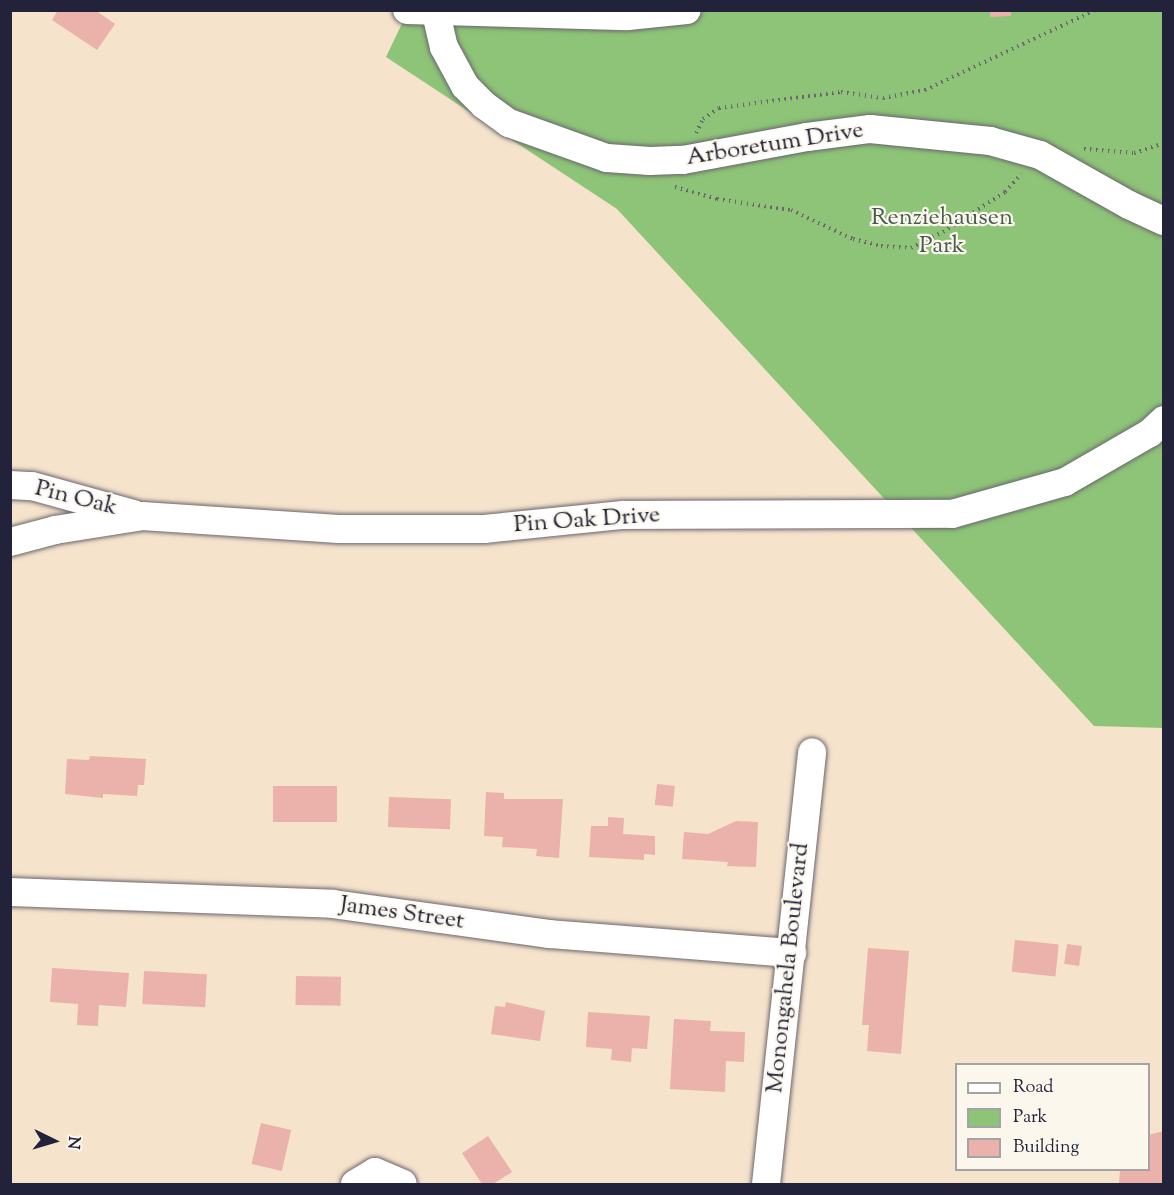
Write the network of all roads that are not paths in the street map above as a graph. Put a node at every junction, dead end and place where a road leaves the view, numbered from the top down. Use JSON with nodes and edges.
{"nodes":[{"id":1,"x":407,"y":10,"type":"edge"},
{"id":2,"x":687,"y":10,"type":"edge"},
{"id":3,"x":436,"y":13,"type":"junction"},
{"id":4,"x":1164,"y":221,"type":"edge"},
{"id":5,"x":1157,"y":427,"type":"edge"},
{"id":6,"x":10,"y":485,"type":"edge"},
{"id":7,"x":142,"y":516,"type":"junction"},
{"id":8,"x":10,"y":542,"type":"edge"},
{"id":9,"x":812,"y":752,"type":"dead end"},
{"id":10,"x":10,"y":892,"type":"edge"},
{"id":11,"x":792,"y":953,"type":"junction"},
{"id":12,"x":355,"y":1185,"type":"edge"},
{"id":13,"x":403,"y":1185,"type":"edge"},
{"id":14,"x":766,"y":1185,"type":"edge"}],
"edges":[{"from":1,"to":3,"type":"street"},
{"from":2,"to":3,"type":"street"},
{"from":3,"to":4,"type":"street","name":"Arboretum Drive"},
{"from":5,"to":7,"type":"street","name":"Pin Oak Drive"},
{"from":6,"to":7,"type":"street","name":"Pin Oak"},
{"from":7,"to":8,"type":"street","name":"Pin Oak Drive"},
{"from":9,"to":11,"type":"street","name":"Monongahela Boulevard"},
{"from":10,"to":11,"type":"street","name":"James Street"},
{"from":11,"to":14,"type":"street","name":"Monongahela Boulevard"},
{"from":12,"to":13,"type":"street"}]}
